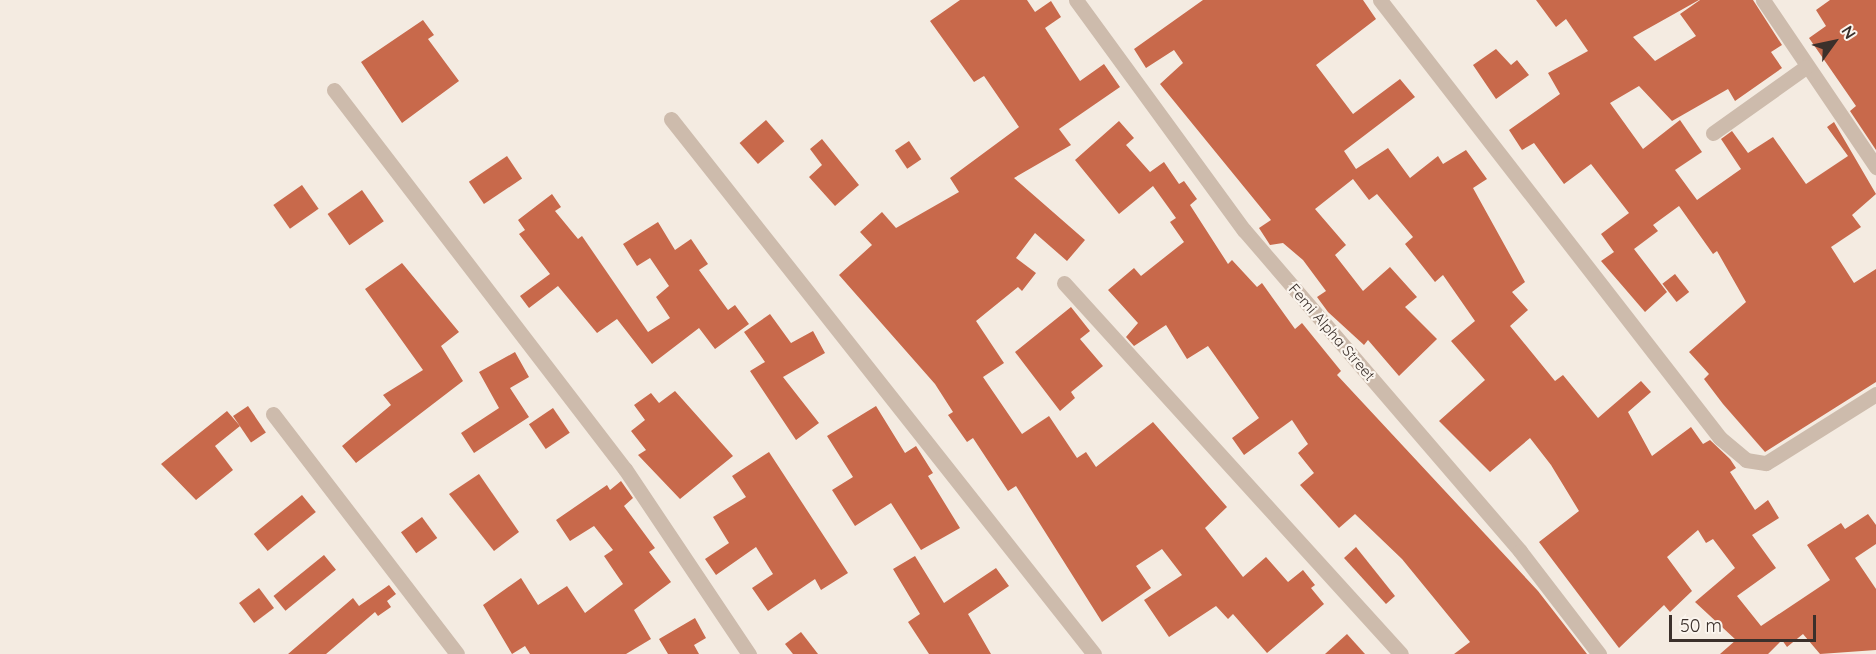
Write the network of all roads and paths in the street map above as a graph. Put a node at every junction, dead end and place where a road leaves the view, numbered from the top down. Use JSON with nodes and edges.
{"nodes":[{"id":1,"x":1076,"y":0,"type":"edge"},
{"id":2,"x":1380,"y":0,"type":"edge"},
{"id":3,"x":1762,"y":0,"type":"edge"},
{"id":4,"x":1806,"y":67,"type":"junction"},
{"id":5,"x":334,"y":90,"type":"dead end"},
{"id":6,"x":671,"y":118,"type":"dead end"},
{"id":7,"x":1713,"y":133,"type":"dead end"},
{"id":8,"x":1876,"y":167,"type":"edge"},
{"id":9,"x":1064,"y":283,"type":"dead end"},
{"id":10,"x":1876,"y":394,"type":"edge"},
{"id":11,"x":273,"y":414,"type":"dead end"},
{"id":12,"x":457,"y":654,"type":"edge"},
{"id":13,"x":748,"y":654,"type":"edge"},
{"id":14,"x":1094,"y":654,"type":"edge"},
{"id":15,"x":1401,"y":654,"type":"edge"},
{"id":16,"x":1599,"y":654,"type":"edge"}],
"edges":[{"from":1,"to":16,"type":"street","name":"Femi Alpha Street"},
{"from":2,"to":10,"type":"street"},
{"from":3,"to":4,"type":"street"},
{"from":4,"to":7,"type":"street"},
{"from":4,"to":8,"type":"street"},
{"from":5,"to":13,"type":"street"},
{"from":6,"to":14,"type":"street"},
{"from":9,"to":15,"type":"street"},
{"from":11,"to":12,"type":"street"}]}
